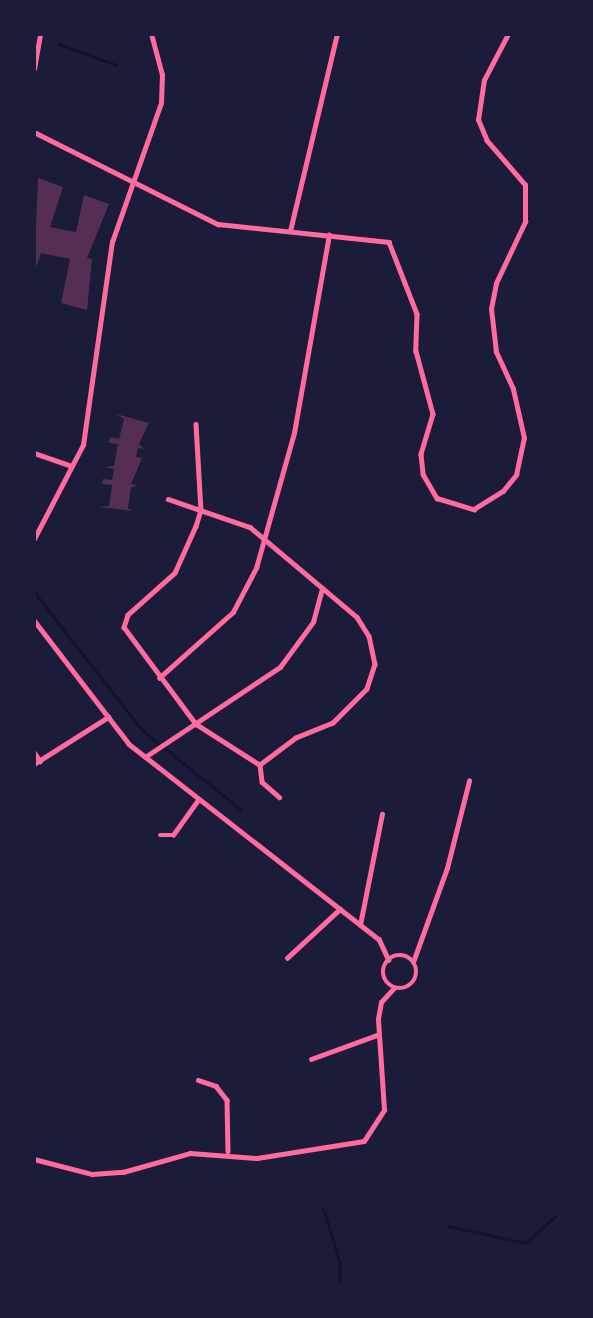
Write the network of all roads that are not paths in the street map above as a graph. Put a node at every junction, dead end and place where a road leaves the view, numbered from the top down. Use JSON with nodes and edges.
{"nodes":[{"id":1,"x":40,"y":34,"type":"edge"},
{"id":2,"x":151,"y":34,"type":"edge"},
{"id":3,"x":337,"y":34,"type":"edge"},
{"id":4,"x":508,"y":34,"type":"edge"},
{"id":5,"x":34,"y":69,"type":"edge"},
{"id":6,"x":34,"y":132,"type":"edge"},
{"id":7,"x":130,"y":184,"type":"junction"},
{"id":8,"x":291,"y":231,"type":"junction"},
{"id":9,"x":329,"y":235,"type":"junction"},
{"id":10,"x":196,"y":424,"type":"dead end"},
{"id":11,"x":34,"y":453,"type":"edge"},
{"id":12,"x":72,"y":466,"type":"junction"},
{"id":13,"x":168,"y":499,"type":"dead end"},
{"id":14,"x":201,"y":510,"type":"junction"},
{"id":15,"x":265,"y":538,"type":"junction"},
{"id":16,"x":34,"y":539,"type":"edge"},
{"id":17,"x":322,"y":588,"type":"junction"},
{"id":18,"x":34,"y":620,"type":"edge"},
{"id":19,"x":159,"y":678,"type":"junction"},
{"id":20,"x":108,"y":717,"type":"junction"},
{"id":21,"x":195,"y":724,"type":"junction"},
{"id":22,"x":34,"y":752,"type":"edge"},
{"id":23,"x":145,"y":757,"type":"junction"},
{"id":24,"x":40,"y":761,"type":"junction"},
{"id":25,"x":34,"y":764,"type":"edge"},
{"id":26,"x":260,"y":765,"type":"junction"},
{"id":27,"x":469,"y":781,"type":"dead end"},
{"id":28,"x":279,"y":797,"type":"dead end"},
{"id":29,"x":198,"y":800,"type":"junction"},
{"id":30,"x":382,"y":814,"type":"dead end"},
{"id":31,"x":160,"y":835,"type":"dead end"},
{"id":32,"x":340,"y":909,"type":"junction"},
{"id":33,"x":360,"y":925,"type":"junction"},
{"id":34,"x":287,"y":958,"type":"dead end"},
{"id":35,"x":389,"y":960,"type":"junction"},
{"id":36,"x":413,"y":962,"type":"junction"},
{"id":37,"x":394,"y":988,"type":"junction"},
{"id":38,"x":377,"y":1035,"type":"junction"},
{"id":39,"x":311,"y":1059,"type":"dead end"},
{"id":40,"x":198,"y":1080,"type":"dead end"},
{"id":41,"x":228,"y":1151,"type":"junction"},
{"id":42,"x":34,"y":1159,"type":"edge"}],
"edges":[{"from":1,"to":5,"type":"street"},
{"from":2,"to":7,"type":"street"},
{"from":3,"to":8,"type":"street"},
{"from":4,"to":9,"type":"street"},
{"from":6,"to":7,"type":"street"},
{"from":7,"to":8,"type":"street"},
{"from":7,"to":12,"type":"street"},
{"from":8,"to":9,"type":"street"},
{"from":9,"to":15,"type":"street"},
{"from":10,"to":14,"type":"street"},
{"from":11,"to":12,"type":"street"},
{"from":12,"to":16,"type":"street"},
{"from":13,"to":14,"type":"street"},
{"from":14,"to":15,"type":"street"},
{"from":14,"to":19,"type":"street"},
{"from":15,"to":17,"type":"street"},
{"from":15,"to":19,"type":"street"},
{"from":17,"to":21,"type":"street"},
{"from":17,"to":26,"type":"street"},
{"from":18,"to":20,"type":"street"},
{"from":19,"to":21,"type":"street"},
{"from":20,"to":23,"type":"street"},
{"from":20,"to":24,"type":"street"},
{"from":21,"to":23,"type":"street"},
{"from":21,"to":26,"type":"street"},
{"from":22,"to":24,"type":"street"},
{"from":23,"to":29,"type":"street"},
{"from":24,"to":25,"type":"street"},
{"from":26,"to":28,"type":"street"},
{"from":27,"to":36,"type":"street"},
{"from":29,"to":31,"type":"street"},
{"from":29,"to":32,"type":"street"},
{"from":30,"to":33,"type":"street"},
{"from":32,"to":33,"type":"street"},
{"from":32,"to":34,"type":"street"},
{"from":33,"to":35,"type":"street"},
{"from":35,"to":36,"type":"street"},
{"from":35,"to":37,"type":"street"},
{"from":36,"to":37,"type":"street"},
{"from":37,"to":38,"type":"street"},
{"from":38,"to":39,"type":"street"},
{"from":38,"to":41,"type":"street"},
{"from":40,"to":41,"type":"street"},
{"from":41,"to":42,"type":"street"}]}
